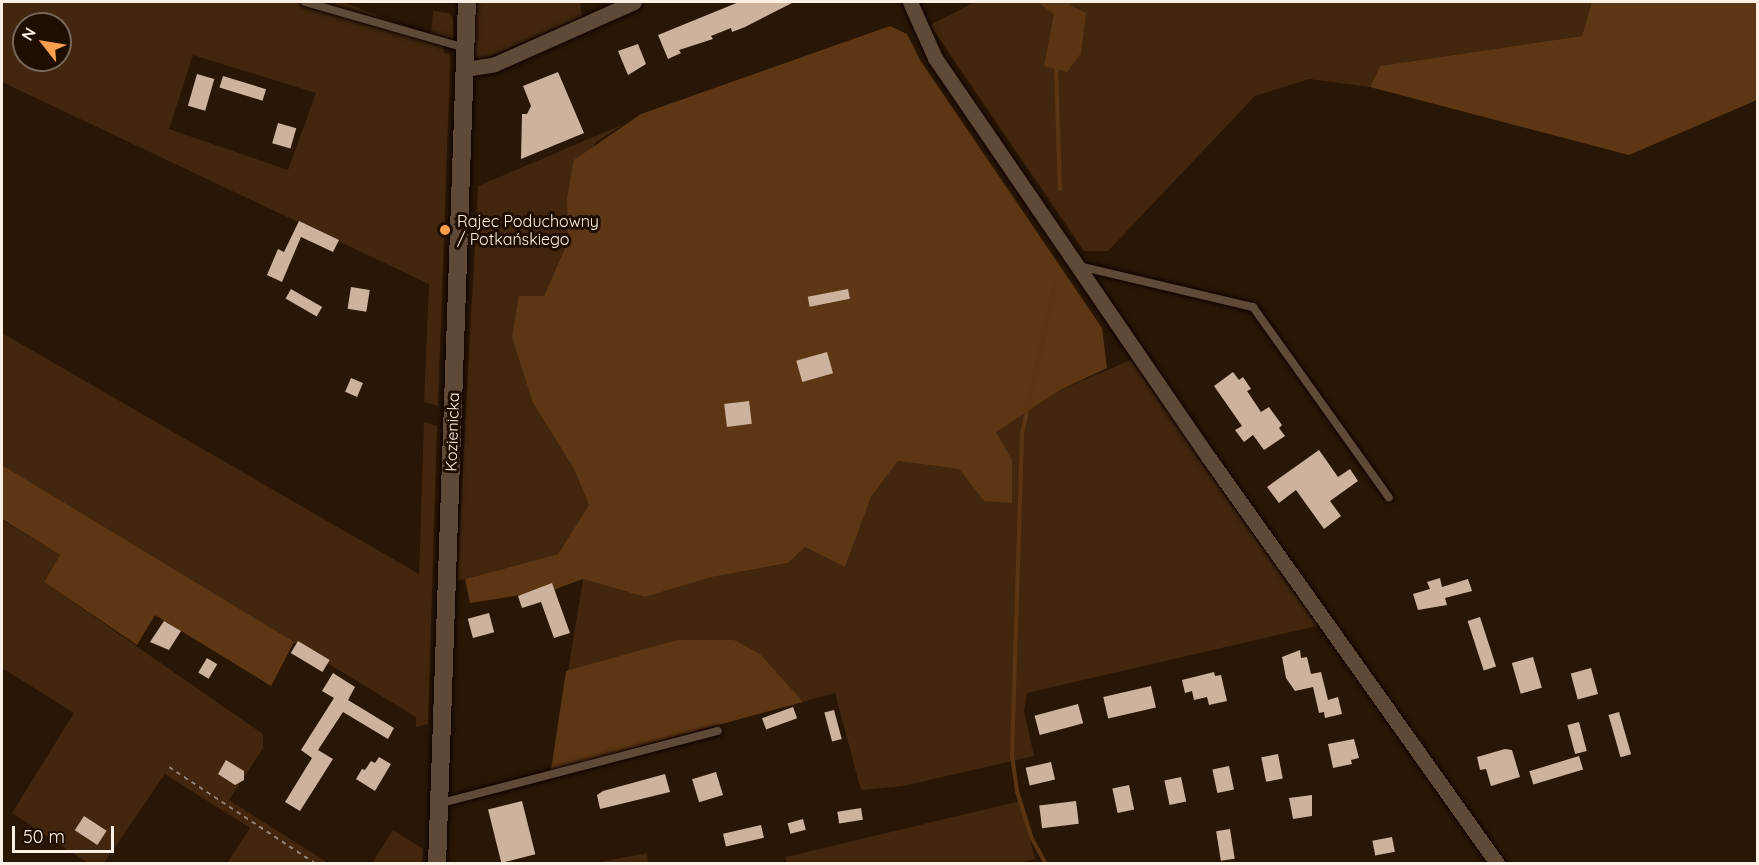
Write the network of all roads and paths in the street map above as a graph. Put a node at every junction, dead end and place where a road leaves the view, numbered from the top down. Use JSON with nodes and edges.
{"nodes":[{"id":1,"x":305,"y":2,"type":"edge"},
{"id":2,"x":467,"y":2,"type":"edge"},
{"id":3,"x":634,"y":2,"type":"edge"},
{"id":4,"x":910,"y":2,"type":"edge"},
{"id":5,"x":465,"y":48,"type":"junction"},
{"id":6,"x":465,"y":69,"type":"junction"},
{"id":7,"x":1078,"y":266,"type":"junction"},
{"id":8,"x":1389,"y":498,"type":"dead end"},
{"id":9,"x":718,"y":731,"type":"dead end"},
{"id":10,"x":169,"y":767,"type":"dead end"},
{"id":11,"x":439,"y":804,"type":"junction"},
{"id":12,"x":316,"y":864,"type":"edge"},
{"id":13,"x":437,"y":864,"type":"edge"},
{"id":14,"x":1498,"y":864,"type":"edge"}],
"edges":[{"from":1,"to":5,"type":"lane"},
{"from":2,"to":5,"type":"main road","name":"Kozienicka"},
{"from":3,"to":6,"type":"street"},
{"from":4,"to":7,"type":"street"},
{"from":5,"to":6,"type":"main road","name":"Kozienicka"},
{"from":6,"to":11,"type":"main road","name":"Kozienicka"},
{"from":7,"to":8,"type":"lane"},
{"from":7,"to":14,"type":"street"},
{"from":9,"to":11,"type":"lane"},
{"from":10,"to":12,"type":"path"},
{"from":11,"to":13,"type":"main road","name":"Kozienicka"}]}
